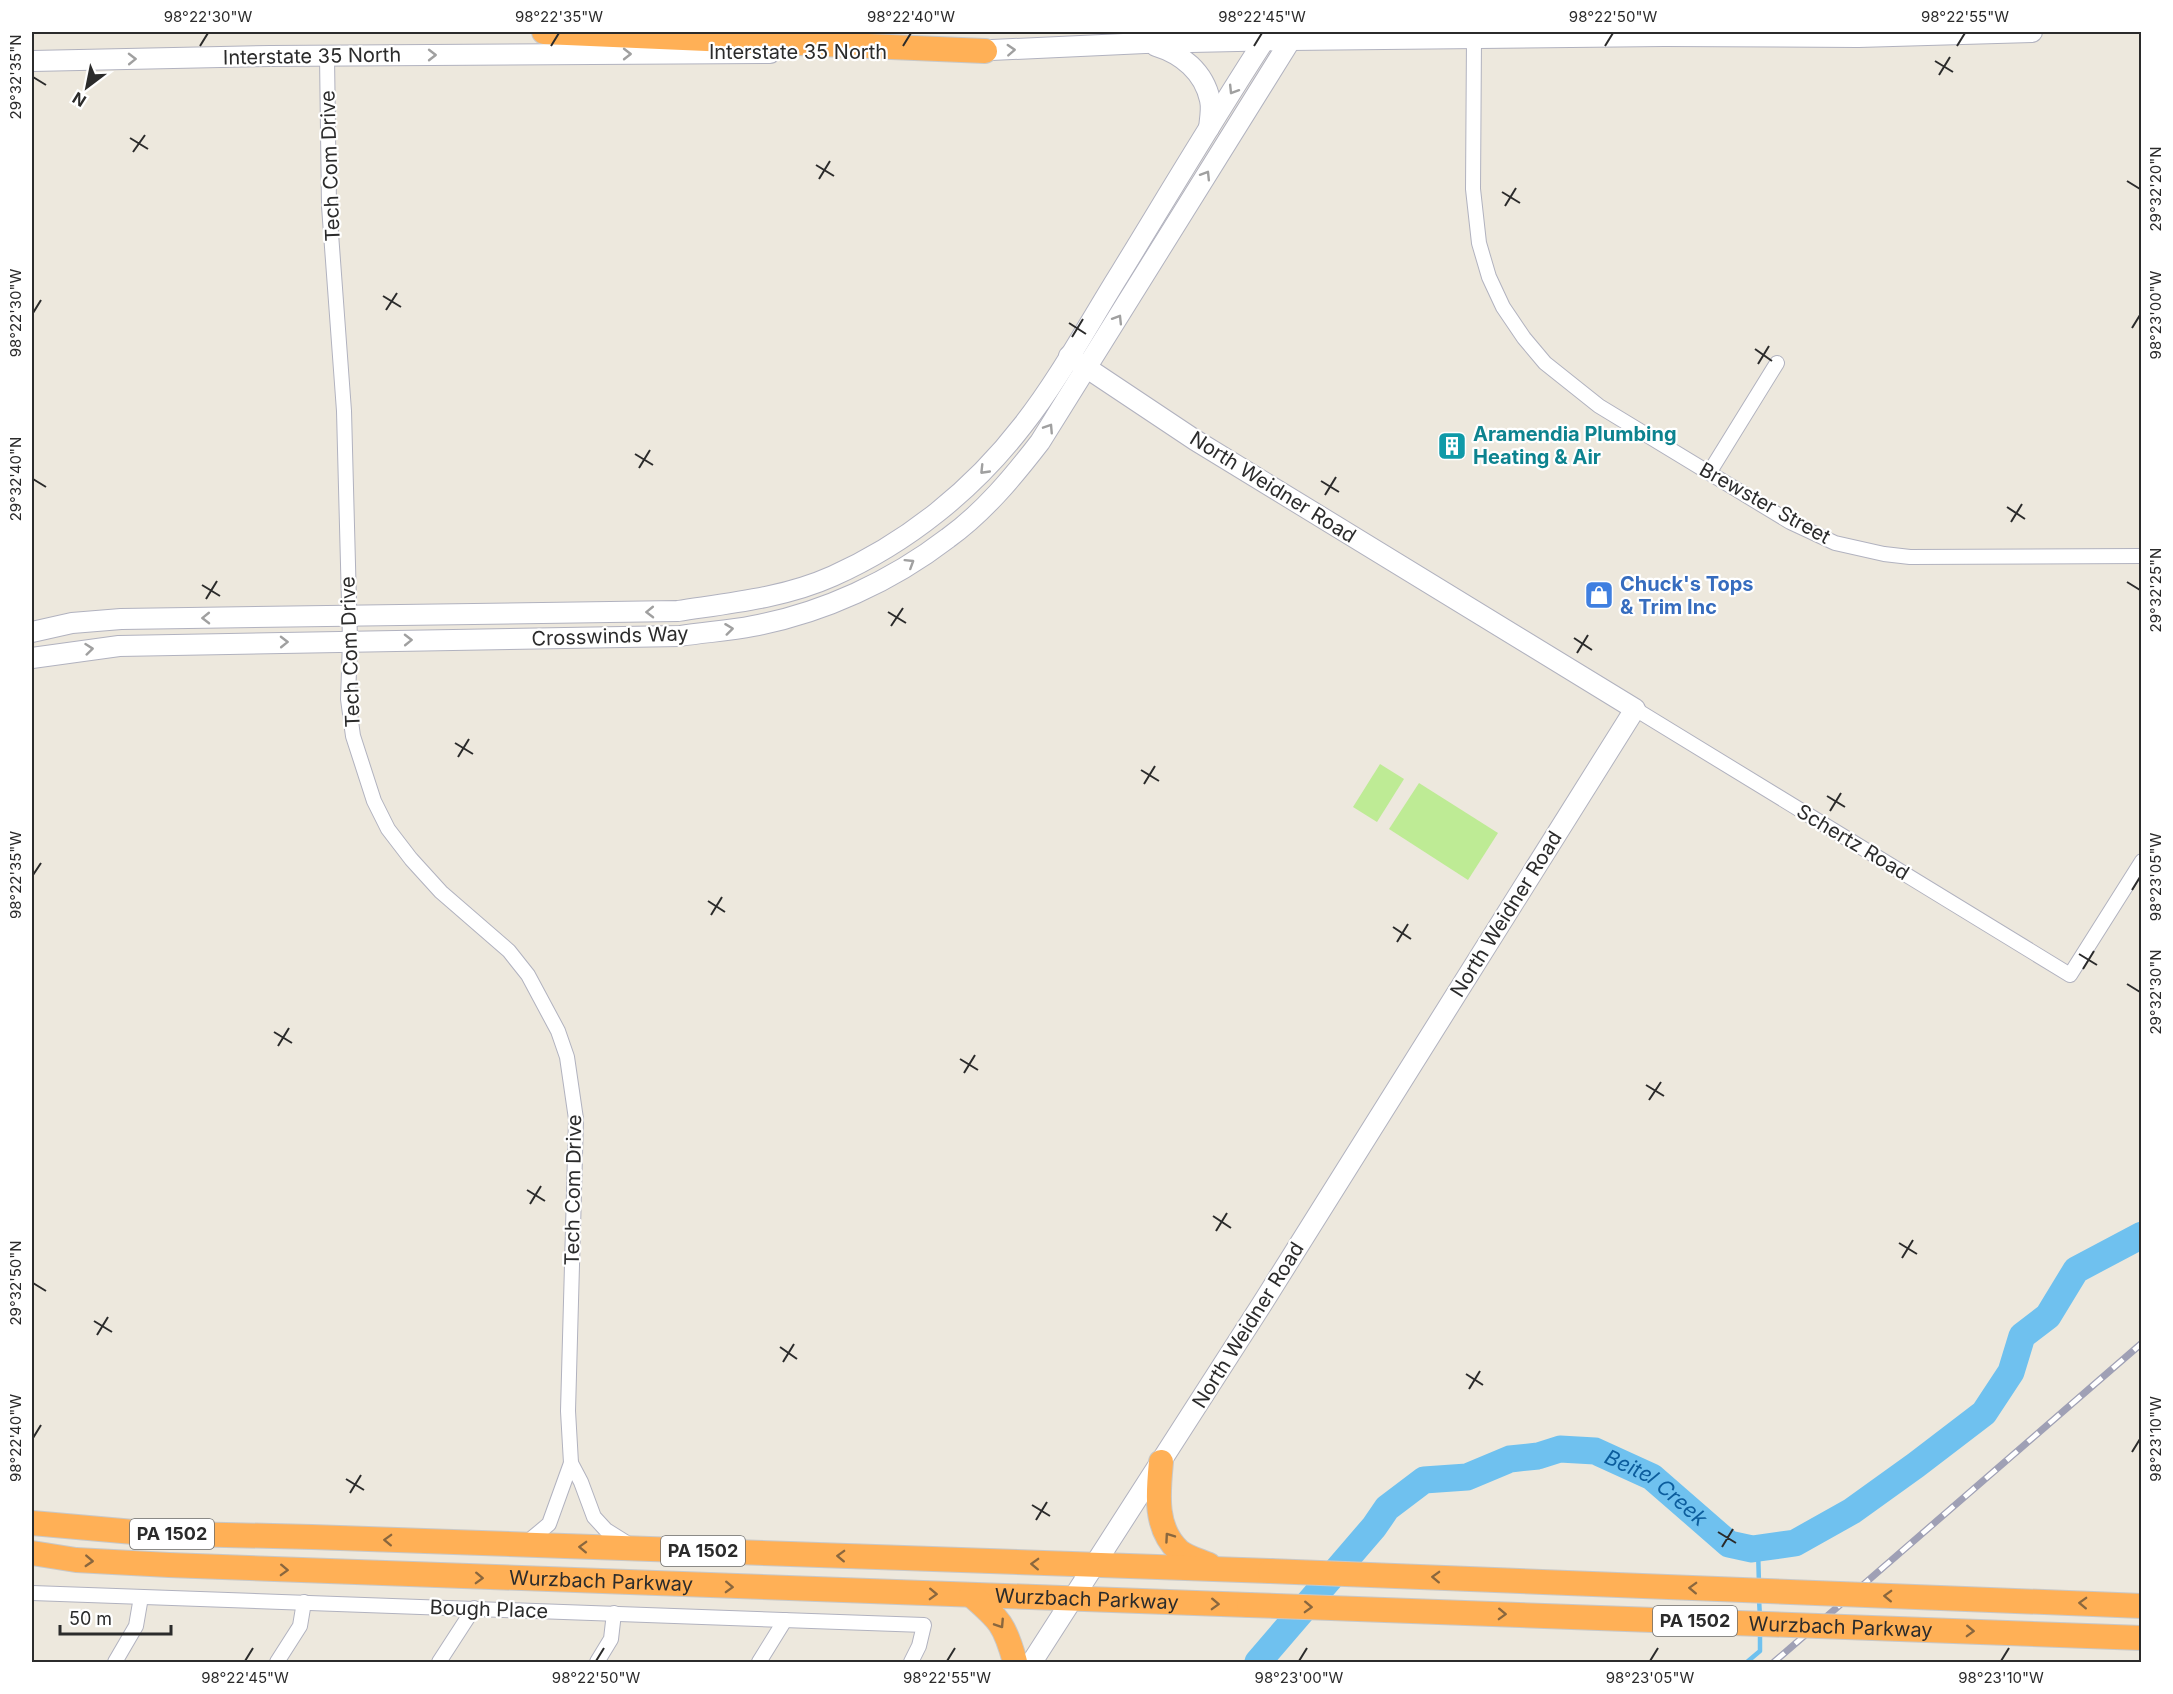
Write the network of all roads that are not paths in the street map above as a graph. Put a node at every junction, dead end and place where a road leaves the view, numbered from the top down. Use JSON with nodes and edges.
{"nodes":[{"id":1,"x":544,"y":32,"type":"edge"},
{"id":2,"x":1216,"y":32,"type":"edge"},
{"id":3,"x":2032,"y":32,"type":"edge"},
{"id":4,"x":1389,"y":35,"type":"edge"},
{"id":5,"x":1267,"y":36,"type":"edge"},
{"id":6,"x":1293,"y":36,"type":"edge"},
{"id":7,"x":1474,"y":38,"type":"junction"},
{"id":8,"x":1194,"y":42,"type":"junction"},
{"id":9,"x":1145,"y":43,"type":"junction"},
{"id":10,"x":985,"y":51,"type":"junction"},
{"id":11,"x":327,"y":56,"type":"junction"},
{"id":12,"x":32,"y":62,"type":"edge"},
{"id":13,"x":1209,"y":128,"type":"junction"},
{"id":14,"x":1070,"y":356,"type":"junction"},
{"id":15,"x":1777,"y":363,"type":"dead end"},
{"id":16,"x":1088,"y":368,"type":"junction"},
{"id":17,"x":1709,"y":473,"type":"junction"},
{"id":18,"x":2142,"y":556,"type":"edge"},
{"id":19,"x":830,"y":577,"type":"junction"},
{"id":20,"x":841,"y":599,"type":"junction"},
{"id":21,"x":348,"y":615,"type":"junction"},
{"id":22,"x":32,"y":632,"type":"edge"},
{"id":23,"x":350,"y":641,"type":"junction"},
{"id":24,"x":32,"y":658,"type":"edge"},
{"id":25,"x":1635,"y":709,"type":"junction"},
{"id":26,"x":2142,"y":861,"type":"edge"},
{"id":27,"x":1161,"y":1462,"type":"junction"},
{"id":28,"x":572,"y":1463,"type":"junction"},
{"id":29,"x":32,"y":1523,"type":"edge"},
{"id":30,"x":524,"y":1545,"type":"junction"},
{"id":31,"x":637,"y":1549,"type":"junction"},
{"id":32,"x":32,"y":1553,"type":"edge"},
{"id":33,"x":1094,"y":1566,"type":"junction"},
{"id":34,"x":1216,"y":1569,"type":"junction"},
{"id":35,"x":32,"y":1593,"type":"edge"},
{"id":36,"x":971,"y":1595,"type":"junction"},
{"id":37,"x":141,"y":1597,"type":"junction"},
{"id":38,"x":1072,"y":1599,"type":"junction"},
{"id":39,"x":304,"y":1602,"type":"junction"},
{"id":40,"x":2142,"y":1606,"type":"edge"},
{"id":41,"x":474,"y":1608,"type":"junction"},
{"id":42,"x":614,"y":1614,"type":"junction"},
{"id":43,"x":785,"y":1620,"type":"junction"},
{"id":44,"x":2142,"y":1638,"type":"edge"},
{"id":45,"x":115,"y":1662,"type":"edge"},
{"id":46,"x":277,"y":1662,"type":"edge"},
{"id":47,"x":439,"y":1662,"type":"edge"},
{"id":48,"x":597,"y":1662,"type":"edge"},
{"id":49,"x":759,"y":1662,"type":"edge"},
{"id":50,"x":911,"y":1662,"type":"edge"},
{"id":51,"x":1015,"y":1662,"type":"edge"},
{"id":52,"x":1032,"y":1662,"type":"edge"}],
"edges":[{"from":1,"to":10,"type":"highway"},
{"from":2,"to":8,"type":"main road"},
{"from":3,"to":7,"type":"main road","name":"Interstate 35 North"},
{"from":4,"to":6,"type":"main road","name":"Interstate 35 North"},
{"from":4,"to":7,"type":"main road","name":"Interstate 35 North"},
{"from":5,"to":6,"type":"main road","name":"Interstate 35 North"},
{"from":5,"to":8,"type":"main road","name":"Interstate 35 North"},
{"from":5,"to":13,"type":"main road","one_way":true},
{"from":16,"to":6,"type":"main road","one_way":true},
{"from":7,"to":17,"type":"street","name":"Brewster Street"},
{"from":8,"to":9,"type":"main road","name":"Interstate 35 North"},
{"from":10,"to":9,"type":"main road","name":"Interstate 35 North","one_way":true},
{"from":9,"to":13,"type":"main road"},
{"from":11,"to":10,"type":"main road","name":"Interstate 35 North","one_way":true},
{"from":12,"to":11,"type":"main road","name":"Interstate 35 North","one_way":true},
{"from":11,"to":21,"type":"street","name":"Tech Com Drive"},
{"from":13,"to":14,"type":"main road"},
{"from":14,"to":16,"type":"main road","name":"North Weidner Road"},
{"from":14,"to":19,"type":"main road","name":"Crosswinds Way","one_way":true},
{"from":15,"to":17,"type":"street"},
{"from":20,"to":16,"type":"main road","name":"Crosswinds Way","one_way":true},
{"from":16,"to":25,"type":"main road","name":"North Weidner Road"},
{"from":17,"to":18,"type":"street","name":"Brewster Street"},
{"from":19,"to":20,"type":"main road"},
{"from":19,"to":21,"type":"main road","name":"Crosswinds Way","one_way":true},
{"from":23,"to":20,"type":"main road","name":"Crosswinds Way","one_way":true},
{"from":21,"to":22,"type":"main road","name":"Crosswinds Way","one_way":true},
{"from":21,"to":23,"type":"street","name":"Tech Com Drive"},
{"from":24,"to":23,"type":"main road","name":"Crosswinds Way","one_way":true},
{"from":23,"to":28,"type":"street","name":"Tech Com Drive"},
{"from":25,"to":26,"type":"street","name":"Schertz Road"},
{"from":25,"to":27,"type":"main road","name":"North Weidner Road"},
{"from":27,"to":33,"type":"main road","name":"North Weidner Road"},
{"from":34,"to":27,"type":"highway","one_way":true},
{"from":28,"to":30,"type":"street","name":"Tech Com Drive"},
{"from":28,"to":31,"type":"street","name":"Tech Com Drive"},
{"from":30,"to":29,"type":"highway","name":"Wurzbach Parkway","number":"PA 1502","one_way":true},
{"from":31,"to":30,"type":"highway","name":"Wurzbach Parkway","number":"PA 1502","one_way":true},
{"from":33,"to":31,"type":"highway","name":"Wurzbach Parkway","number":"PA 1502","one_way":true},
{"from":32,"to":36,"type":"highway","name":"Wurzbach Parkway","number":"PA 1502","one_way":true},
{"from":33,"to":34,"type":"highway","name":"Wurzbach Parkway","number":"PA 1502"},
{"from":33,"to":38,"type":"main road","name":"North Weidner Road"},
{"from":40,"to":34,"type":"highway","name":"Wurzbach Parkway","number":"PA 1502","one_way":true,"bridge":true},
{"from":35,"to":37,"type":"street","name":"Bough Place"},
{"from":36,"to":38,"type":"highway","name":"Wurzbach Parkway","number":"PA 1502"},
{"from":36,"to":51,"type":"highway","one_way":true},
{"from":37,"to":39,"type":"street","name":"Bough Place"},
{"from":37,"to":45,"type":"street"},
{"from":38,"to":44,"type":"highway","name":"Wurzbach Parkway","number":"PA 1502","one_way":true,"bridge":true},
{"from":38,"to":52,"type":"main road","name":"North Weidner Road"},
{"from":39,"to":41,"type":"street","name":"Bough Place"},
{"from":39,"to":46,"type":"street"},
{"from":41,"to":42,"type":"street","name":"Bough Place"},
{"from":41,"to":47,"type":"street"},
{"from":42,"to":43,"type":"street","name":"Bough Place"},
{"from":42,"to":48,"type":"street"},
{"from":43,"to":49,"type":"street"},
{"from":43,"to":50,"type":"street","name":"Bough Place"}]}
